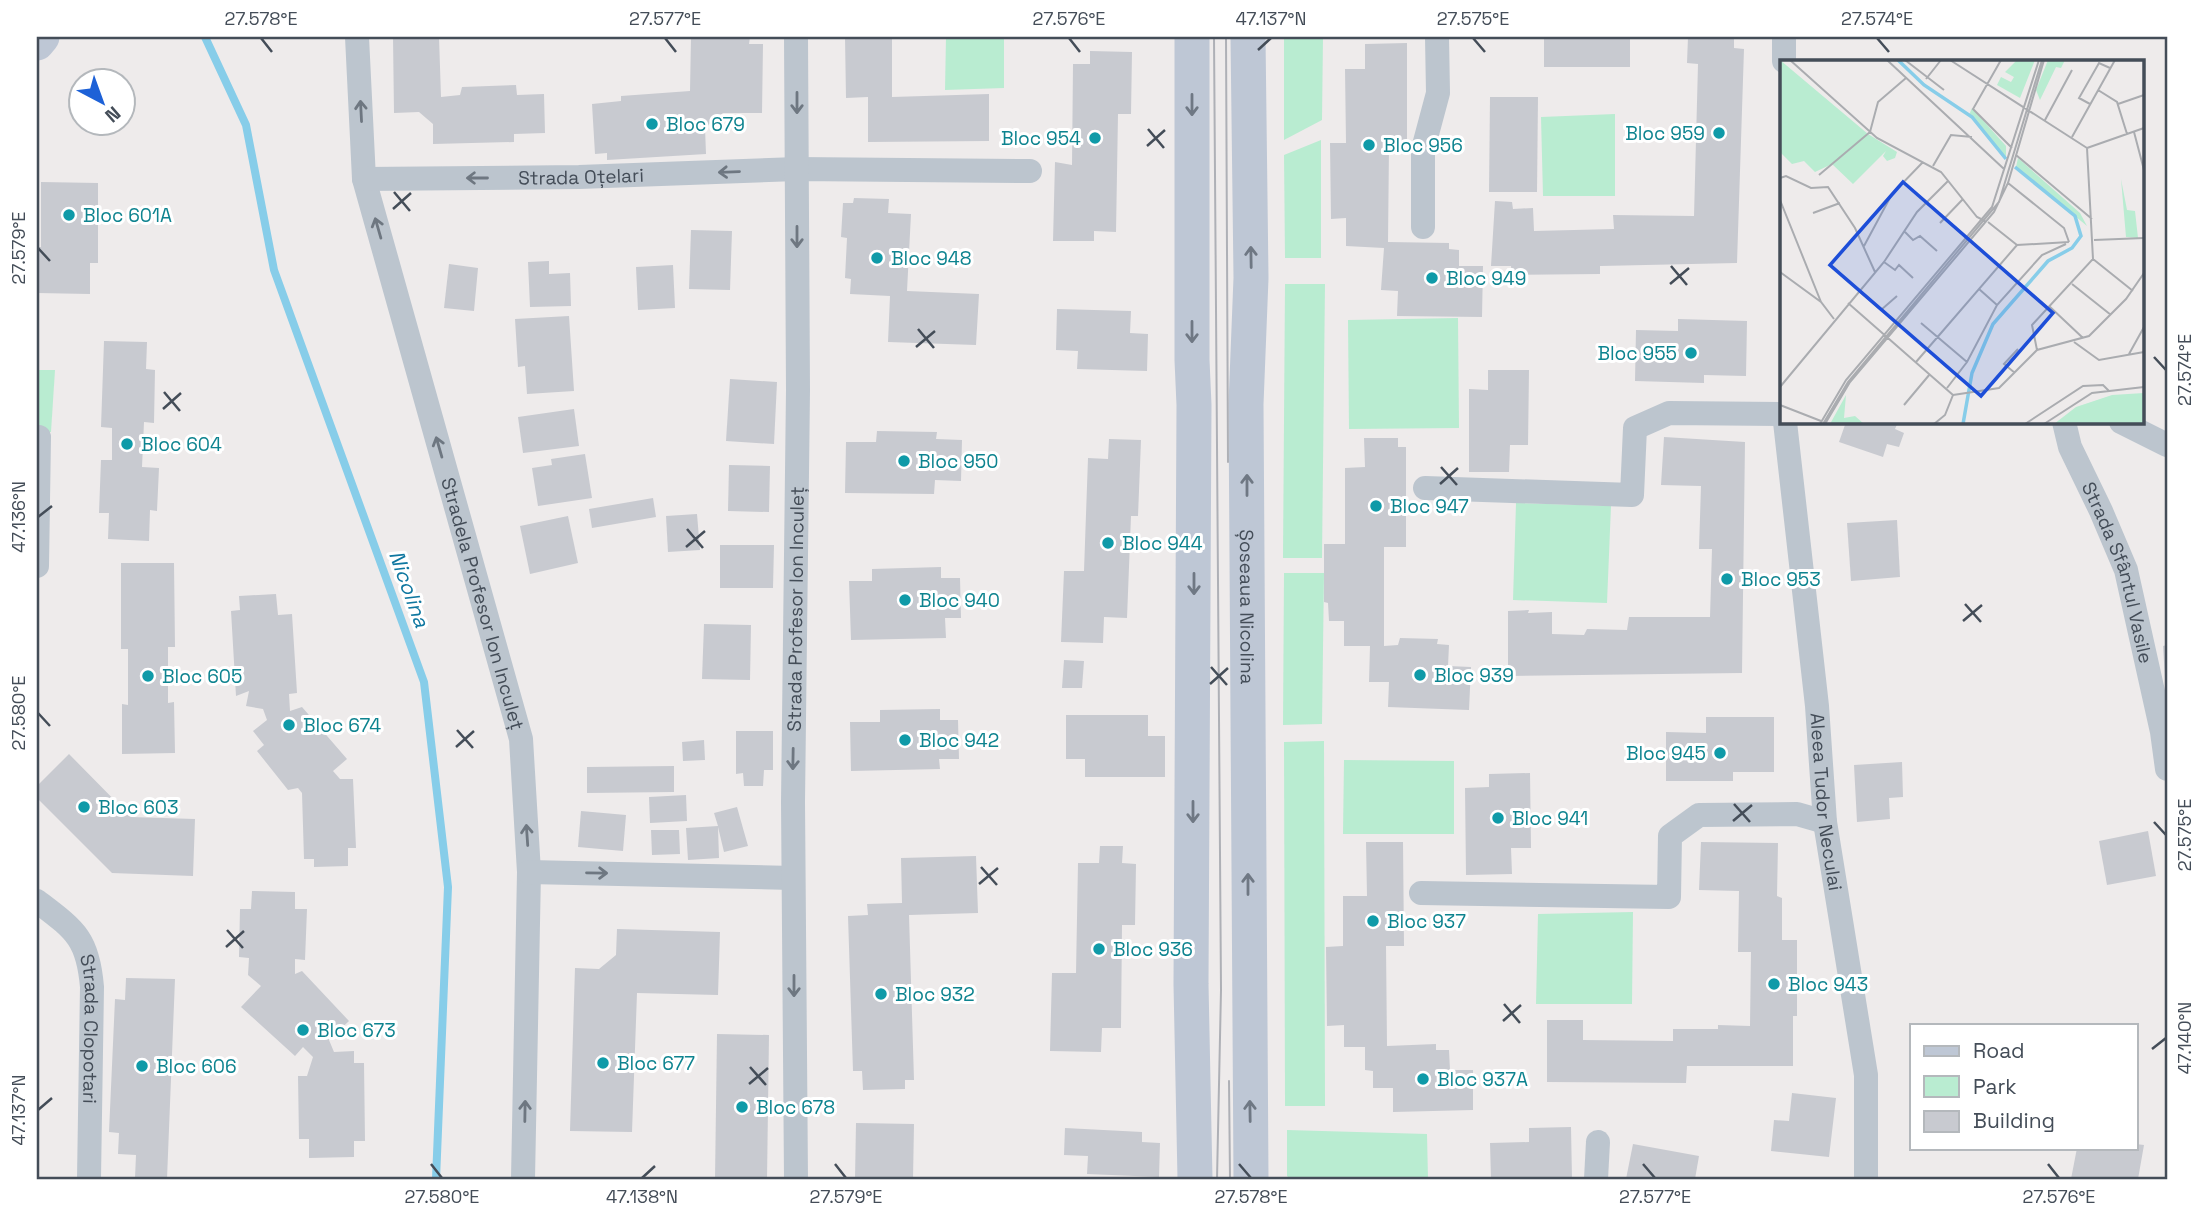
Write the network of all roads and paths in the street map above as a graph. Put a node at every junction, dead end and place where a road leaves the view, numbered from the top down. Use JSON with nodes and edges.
{"nodes":[{"id":1,"x":42,"y":37,"type":"edge"},
{"id":2,"x":357,"y":37,"type":"edge"},
{"id":3,"x":796,"y":37,"type":"edge"},
{"id":4,"x":1192,"y":37,"type":"edge"},
{"id":5,"x":1248,"y":37,"type":"edge"},
{"id":6,"x":1437,"y":37,"type":"edge"},
{"id":7,"x":1784,"y":37,"type":"edge"},
{"id":8,"x":37,"y":43,"type":"edge"},
{"id":9,"x":1784,"y":60,"type":"edge"},
{"id":10,"x":797,"y":169,"type":"junction"},
{"id":11,"x":1030,"y":171,"type":"dead end"},
{"id":12,"x":364,"y":179,"type":"junction"},
{"id":13,"x":1423,"y":227,"type":"dead end"},
{"id":14,"x":1780,"y":414,"type":"edge"},
{"id":15,"x":1785,"y":424,"type":"edge"},
{"id":16,"x":2064,"y":424,"type":"edge"},
{"id":17,"x":2124,"y":424,"type":"edge"},
{"id":18,"x":37,"y":437,"type":"edge"},
{"id":19,"x":2167,"y":444,"type":"edge"},
{"id":20,"x":1425,"y":488,"type":"dead end"},
{"id":21,"x":37,"y":566,"type":"edge"},
{"id":22,"x":2167,"y":769,"type":"edge"},
{"id":23,"x":1825,"y":822,"type":"junction"},
{"id":24,"x":529,"y":872,"type":"junction"},
{"id":25,"x":793,"y":877,"type":"junction"},
{"id":26,"x":1421,"y":893,"type":"dead end"},
{"id":27,"x":37,"y":901,"type":"edge"},
{"id":28,"x":1598,"y":1142,"type":"dead end"},
{"id":29,"x":89,"y":1179,"type":"edge"},
{"id":30,"x":523,"y":1179,"type":"edge"},
{"id":31,"x":796,"y":1179,"type":"edge"},
{"id":32,"x":1195,"y":1179,"type":"edge"},
{"id":33,"x":1251,"y":1179,"type":"edge"},
{"id":34,"x":1596,"y":1179,"type":"edge"},
{"id":35,"x":1866,"y":1179,"type":"edge"}],
"edges":[{"from":1,"to":8,"type":"main road"},
{"from":12,"to":2,"type":"street","name":"Stradela Profesor Ion Inculeț","one_way":true},
{"from":3,"to":10,"type":"street","name":"Strada Profesor Ion Inculeț","one_way":true},
{"from":4,"to":32,"type":"main road","one_way":true},
{"from":33,"to":5,"type":"main road","name":"Șoseaua Nicolina","one_way":true},
{"from":6,"to":13,"type":"street"},
{"from":7,"to":9,"type":"street"},
{"from":10,"to":11,"type":"street","name":"Strada Oțelari"},
{"from":10,"to":12,"type":"street","name":"Strada Oțelari","one_way":true},
{"from":10,"to":25,"type":"street","name":"Strada Profesor Ion Inculeț","one_way":true},
{"from":24,"to":12,"type":"street","name":"Stradela Profesor Ion Inculeț","one_way":true},
{"from":14,"to":20,"type":"street"},
{"from":15,"to":23,"type":"street","name":"Aleea Tudor Neculai"},
{"from":16,"to":22,"type":"street","name":"Strada Sfântul Vasile"},
{"from":17,"to":19,"type":"street"},
{"from":18,"to":21,"type":"street"},
{"from":23,"to":26,"type":"street"},
{"from":23,"to":35,"type":"street","name":"Aleea Tudor Neculai"},
{"from":24,"to":25,"type":"street","one_way":true},
{"from":30,"to":24,"type":"street","name":"Stradela Profesor Ion Inculeț","one_way":true},
{"from":25,"to":31,"type":"street","name":"Strada Profesor Ion Inculeț","one_way":true},
{"from":27,"to":29,"type":"street","name":"Strada Clopotari"},
{"from":28,"to":34,"type":"street"}]}
